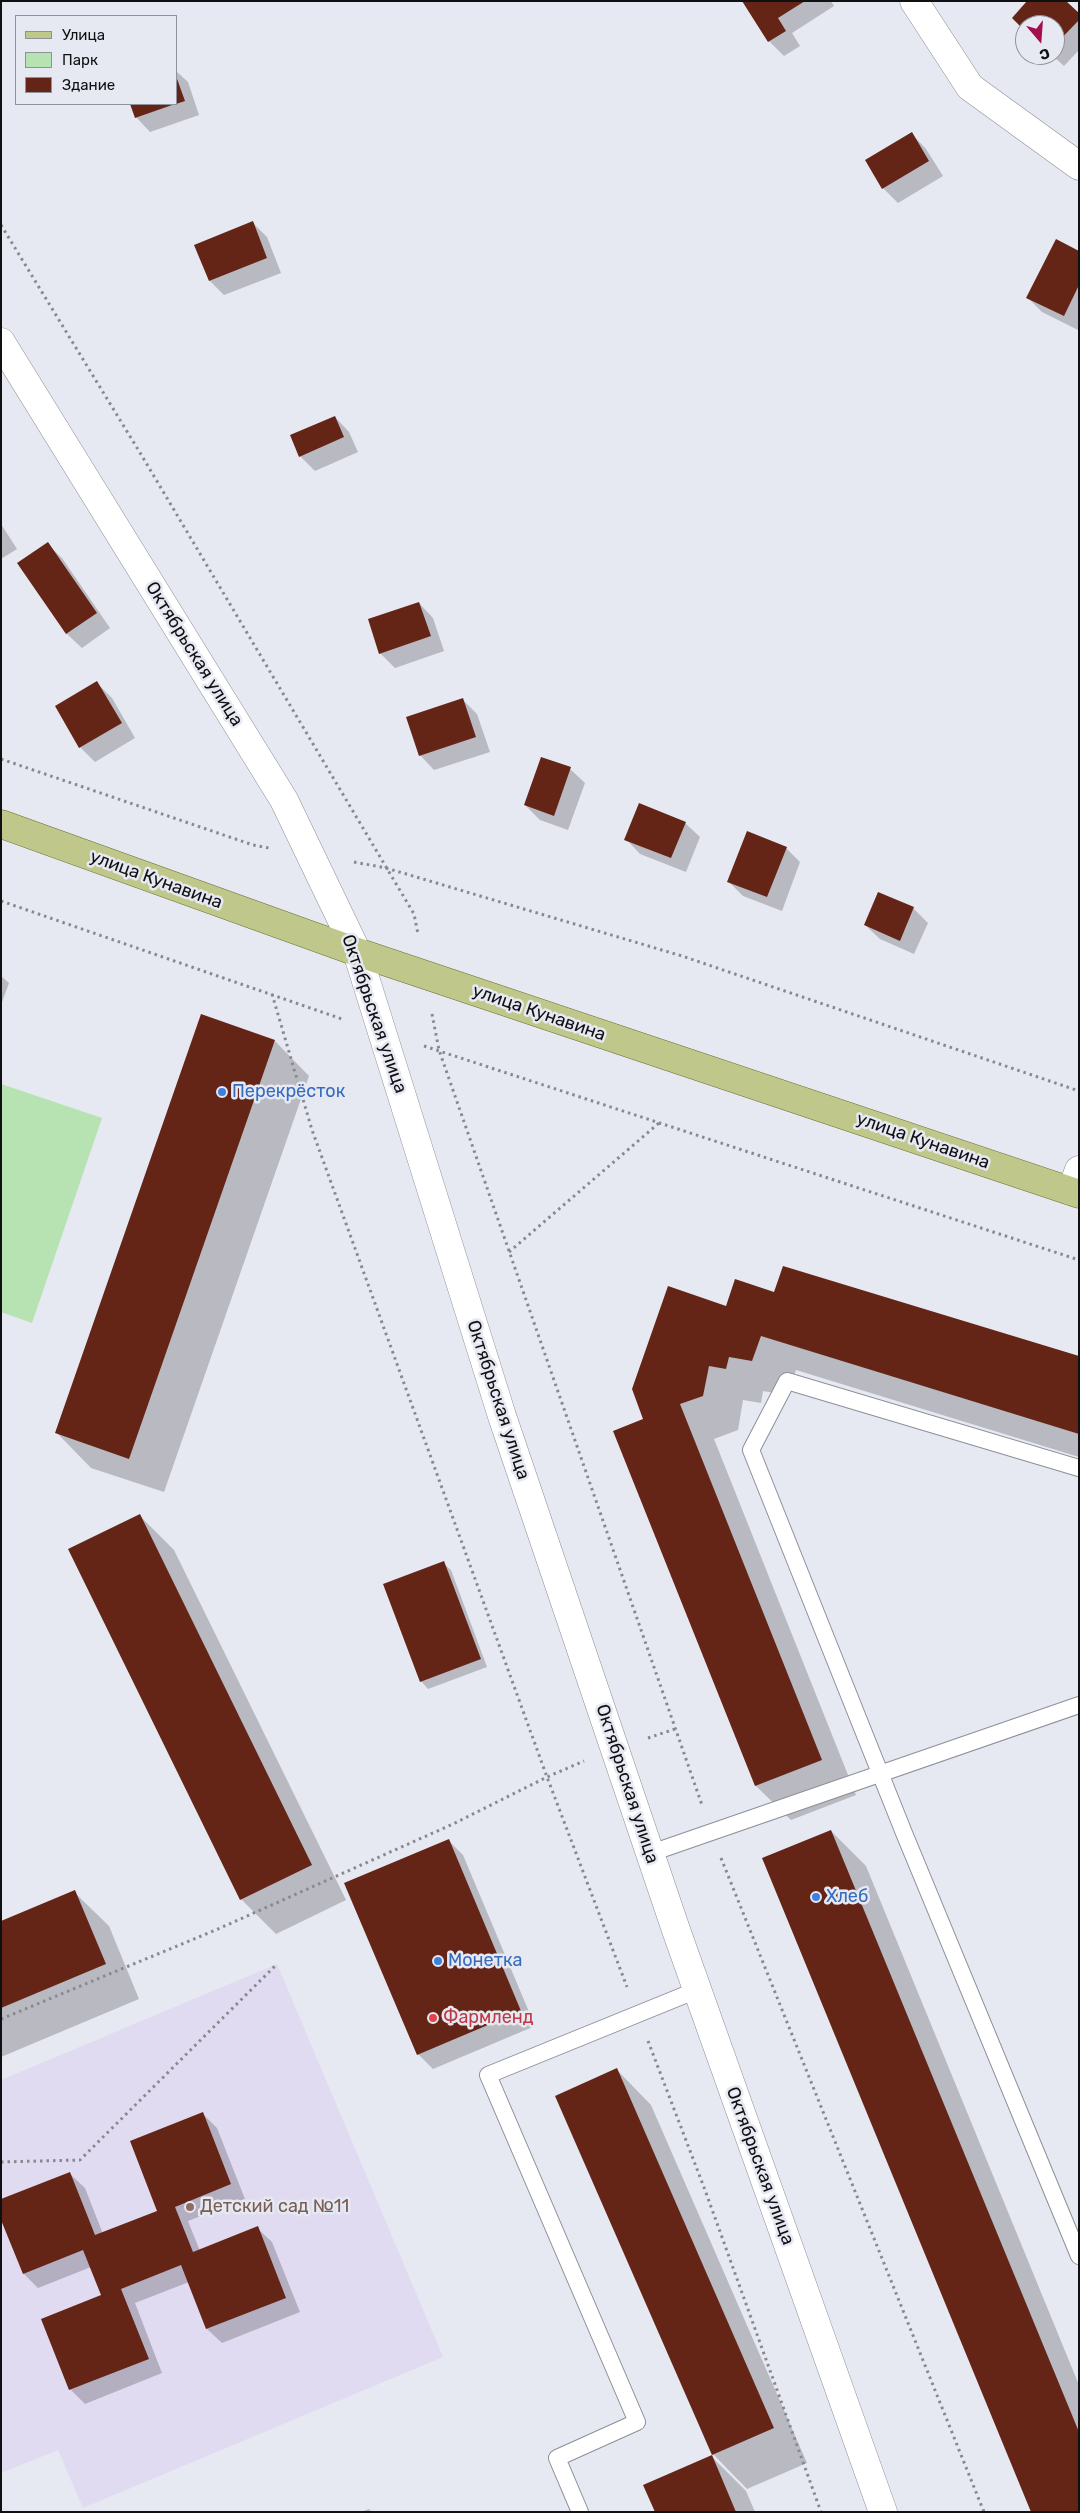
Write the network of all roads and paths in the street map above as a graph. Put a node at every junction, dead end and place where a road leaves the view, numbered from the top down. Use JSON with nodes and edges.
{"nodes":[{"id":1,"x":914,"y":1,"type":"edge"},
{"id":2,"x":1079,"y":166,"type":"edge"},
{"id":3,"x":1,"y":225,"type":"edge"},
{"id":4,"x":1,"y":342,"type":"edge"},
{"id":5,"x":1,"y":759,"type":"edge"},
{"id":6,"x":1,"y":824,"type":"edge"},
{"id":7,"x":310,"y":854,"type":"junction"},
{"id":8,"x":386,"y":868,"type":"junction"},
{"id":9,"x":1,"y":901,"type":"edge"},
{"id":10,"x":357,"y":952,"type":"junction"},
{"id":11,"x":425,"y":975,"type":"junction"},
{"id":12,"x":272,"y":994,"type":"junction"},
{"id":13,"x":382,"y":1033,"type":"junction"},
{"id":14,"x":439,"y":1050,"type":"junction"},
{"id":15,"x":1079,"y":1091,"type":"edge"},
{"id":16,"x":659,"y":1122,"type":"junction"},
{"id":17,"x":1076,"y":1185,"type":"edge"},
{"id":18,"x":509,"y":1252,"type":"junction"},
{"id":19,"x":1079,"y":1260,"type":"edge"},
{"id":20,"x":1079,"y":1468,"type":"edge"},
{"id":21,"x":1079,"y":1705,"type":"edge"},
{"id":22,"x":676,"y":1729,"type":"junction"},
{"id":23,"x":616,"y":1748,"type":"junction"},
{"id":24,"x":881,"y":1772,"type":"junction"},
{"id":25,"x":547,"y":1777,"type":"junction"},
{"id":26,"x":711,"y":1831,"type":"junction"},
{"id":27,"x":650,"y":1853,"type":"junction"},
{"id":28,"x":278,"y":1964,"type":"dead end"},
{"id":29,"x":697,"y":1990,"type":"junction"},
{"id":30,"x":638,"y":2014,"type":"junction"},
{"id":31,"x":1,"y":2019,"type":"edge"},
{"id":32,"x":1,"y":2162,"type":"edge"},
{"id":33,"x":1079,"y":2256,"type":"edge"},
{"id":34,"x":580,"y":2512,"type":"edge"},
{"id":35,"x":821,"y":2512,"type":"edge"},
{"id":36,"x":884,"y":2512,"type":"edge"},
{"id":37,"x":984,"y":2512,"type":"edge"}],
"edges":[{"from":1,"to":2,"type":"street"},
{"from":3,"to":8,"type":"path"},
{"from":4,"to":7,"type":"street","name":"Октябрьская улица"},
{"from":5,"to":7,"type":"path"},
{"from":6,"to":10,"type":"main road","name":"улица Кунавина"},
{"from":7,"to":8,"type":"path"},
{"from":7,"to":10,"type":"street","name":"Октябрьская улица"},
{"from":8,"to":11,"type":"path"},
{"from":8,"to":15,"type":"path"},
{"from":9,"to":12,"type":"path"},
{"from":10,"to":11,"type":"main road","name":"улица Кунавина"},
{"from":10,"to":13,"type":"street","name":"Октябрьская улица"},
{"from":11,"to":14,"type":"path"},
{"from":11,"to":17,"type":"main road","name":"улица Кунавина"},
{"from":12,"to":13,"type":"path"},
{"from":12,"to":25,"type":"path"},
{"from":13,"to":14,"type":"path"},
{"from":13,"to":23,"type":"street","name":"Октябрьская улица"},
{"from":14,"to":16,"type":"path"},
{"from":14,"to":18,"type":"path"},
{"from":16,"to":18,"type":"path"},
{"from":16,"to":19,"type":"path"},
{"from":18,"to":22,"type":"path"},
{"from":20,"to":24,"type":"lane"},
{"from":21,"to":24,"type":"lane"},
{"from":22,"to":23,"type":"path"},
{"from":22,"to":26,"type":"path"},
{"from":23,"to":25,"type":"path"},
{"from":23,"to":27,"type":"street","name":"Октябрьская улица"},
{"from":24,"to":26,"type":"lane"},
{"from":24,"to":33,"type":"lane"},
{"from":25,"to":30,"type":"path"},
{"from":25,"to":31,"type":"path"},
{"from":26,"to":27,"type":"lane"},
{"from":26,"to":37,"type":"path"},
{"from":27,"to":29,"type":"street","name":"Октябрьская улица"},
{"from":28,"to":32,"type":"path"},
{"from":29,"to":30,"type":"lane"},
{"from":29,"to":36,"type":"street","name":"Октябрьская улица"},
{"from":30,"to":34,"type":"lane"},
{"from":30,"to":35,"type":"path"}]}
